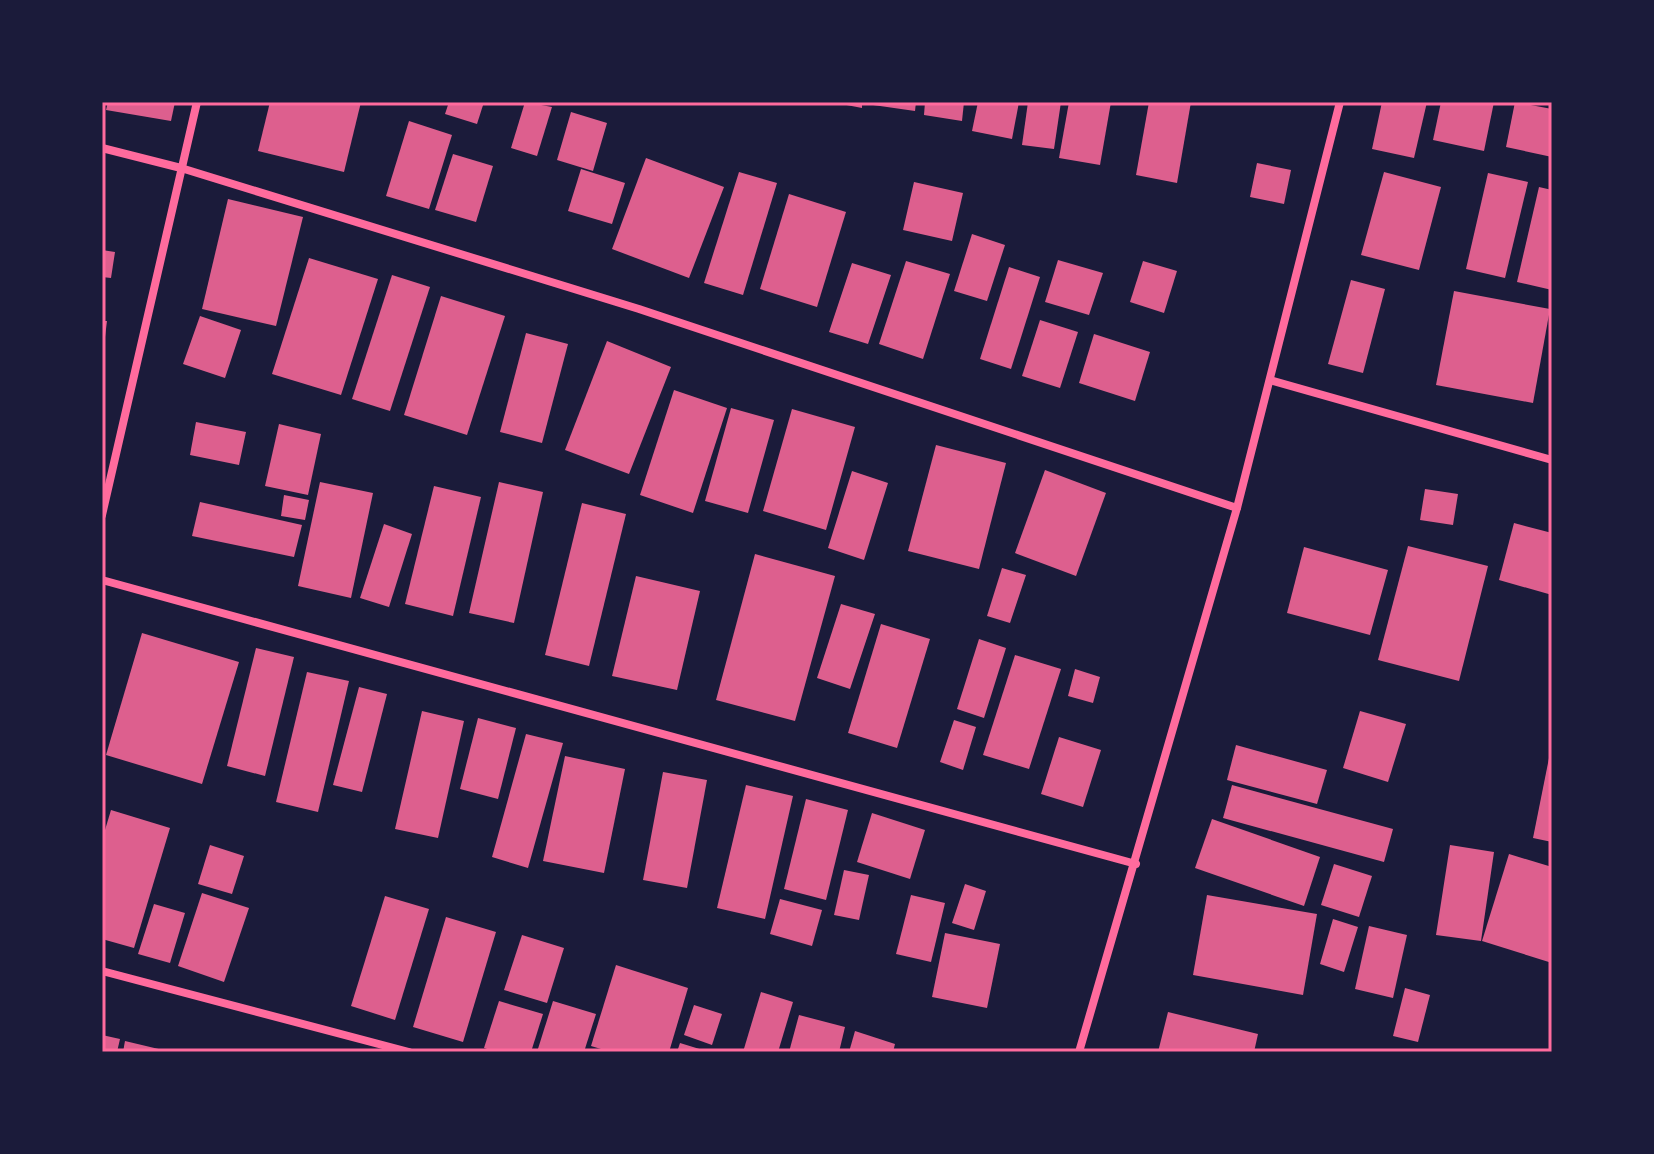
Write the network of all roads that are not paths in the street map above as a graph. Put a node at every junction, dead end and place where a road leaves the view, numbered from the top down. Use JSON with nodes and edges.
{"nodes":[{"id":1,"x":197,"y":102,"type":"edge"},
{"id":2,"x":1340,"y":102,"type":"edge"},
{"id":3,"x":102,"y":148,"type":"edge"},
{"id":4,"x":181,"y":168,"type":"junction"},
{"id":5,"x":1270,"y":380,"type":"junction"},
{"id":6,"x":1552,"y":460,"type":"edge"},
{"id":7,"x":1237,"y":508,"type":"junction"},
{"id":8,"x":102,"y":515,"type":"edge"},
{"id":9,"x":102,"y":580,"type":"edge"},
{"id":10,"x":1136,"y":864,"type":"junction"},
{"id":11,"x":102,"y":971,"type":"edge"},
{"id":12,"x":409,"y":1052,"type":"edge"},
{"id":13,"x":1079,"y":1052,"type":"edge"}],
"edges":[{"from":1,"to":4,"type":"street"},
{"from":2,"to":5,"type":"street"},
{"from":3,"to":4,"type":"street"},
{"from":4,"to":7,"type":"street"},
{"from":4,"to":8,"type":"street"},
{"from":5,"to":6,"type":"street"},
{"from":5,"to":7,"type":"street"},
{"from":7,"to":10,"type":"street"},
{"from":9,"to":10,"type":"street"},
{"from":10,"to":13,"type":"street"},
{"from":11,"to":12,"type":"street"}]}
